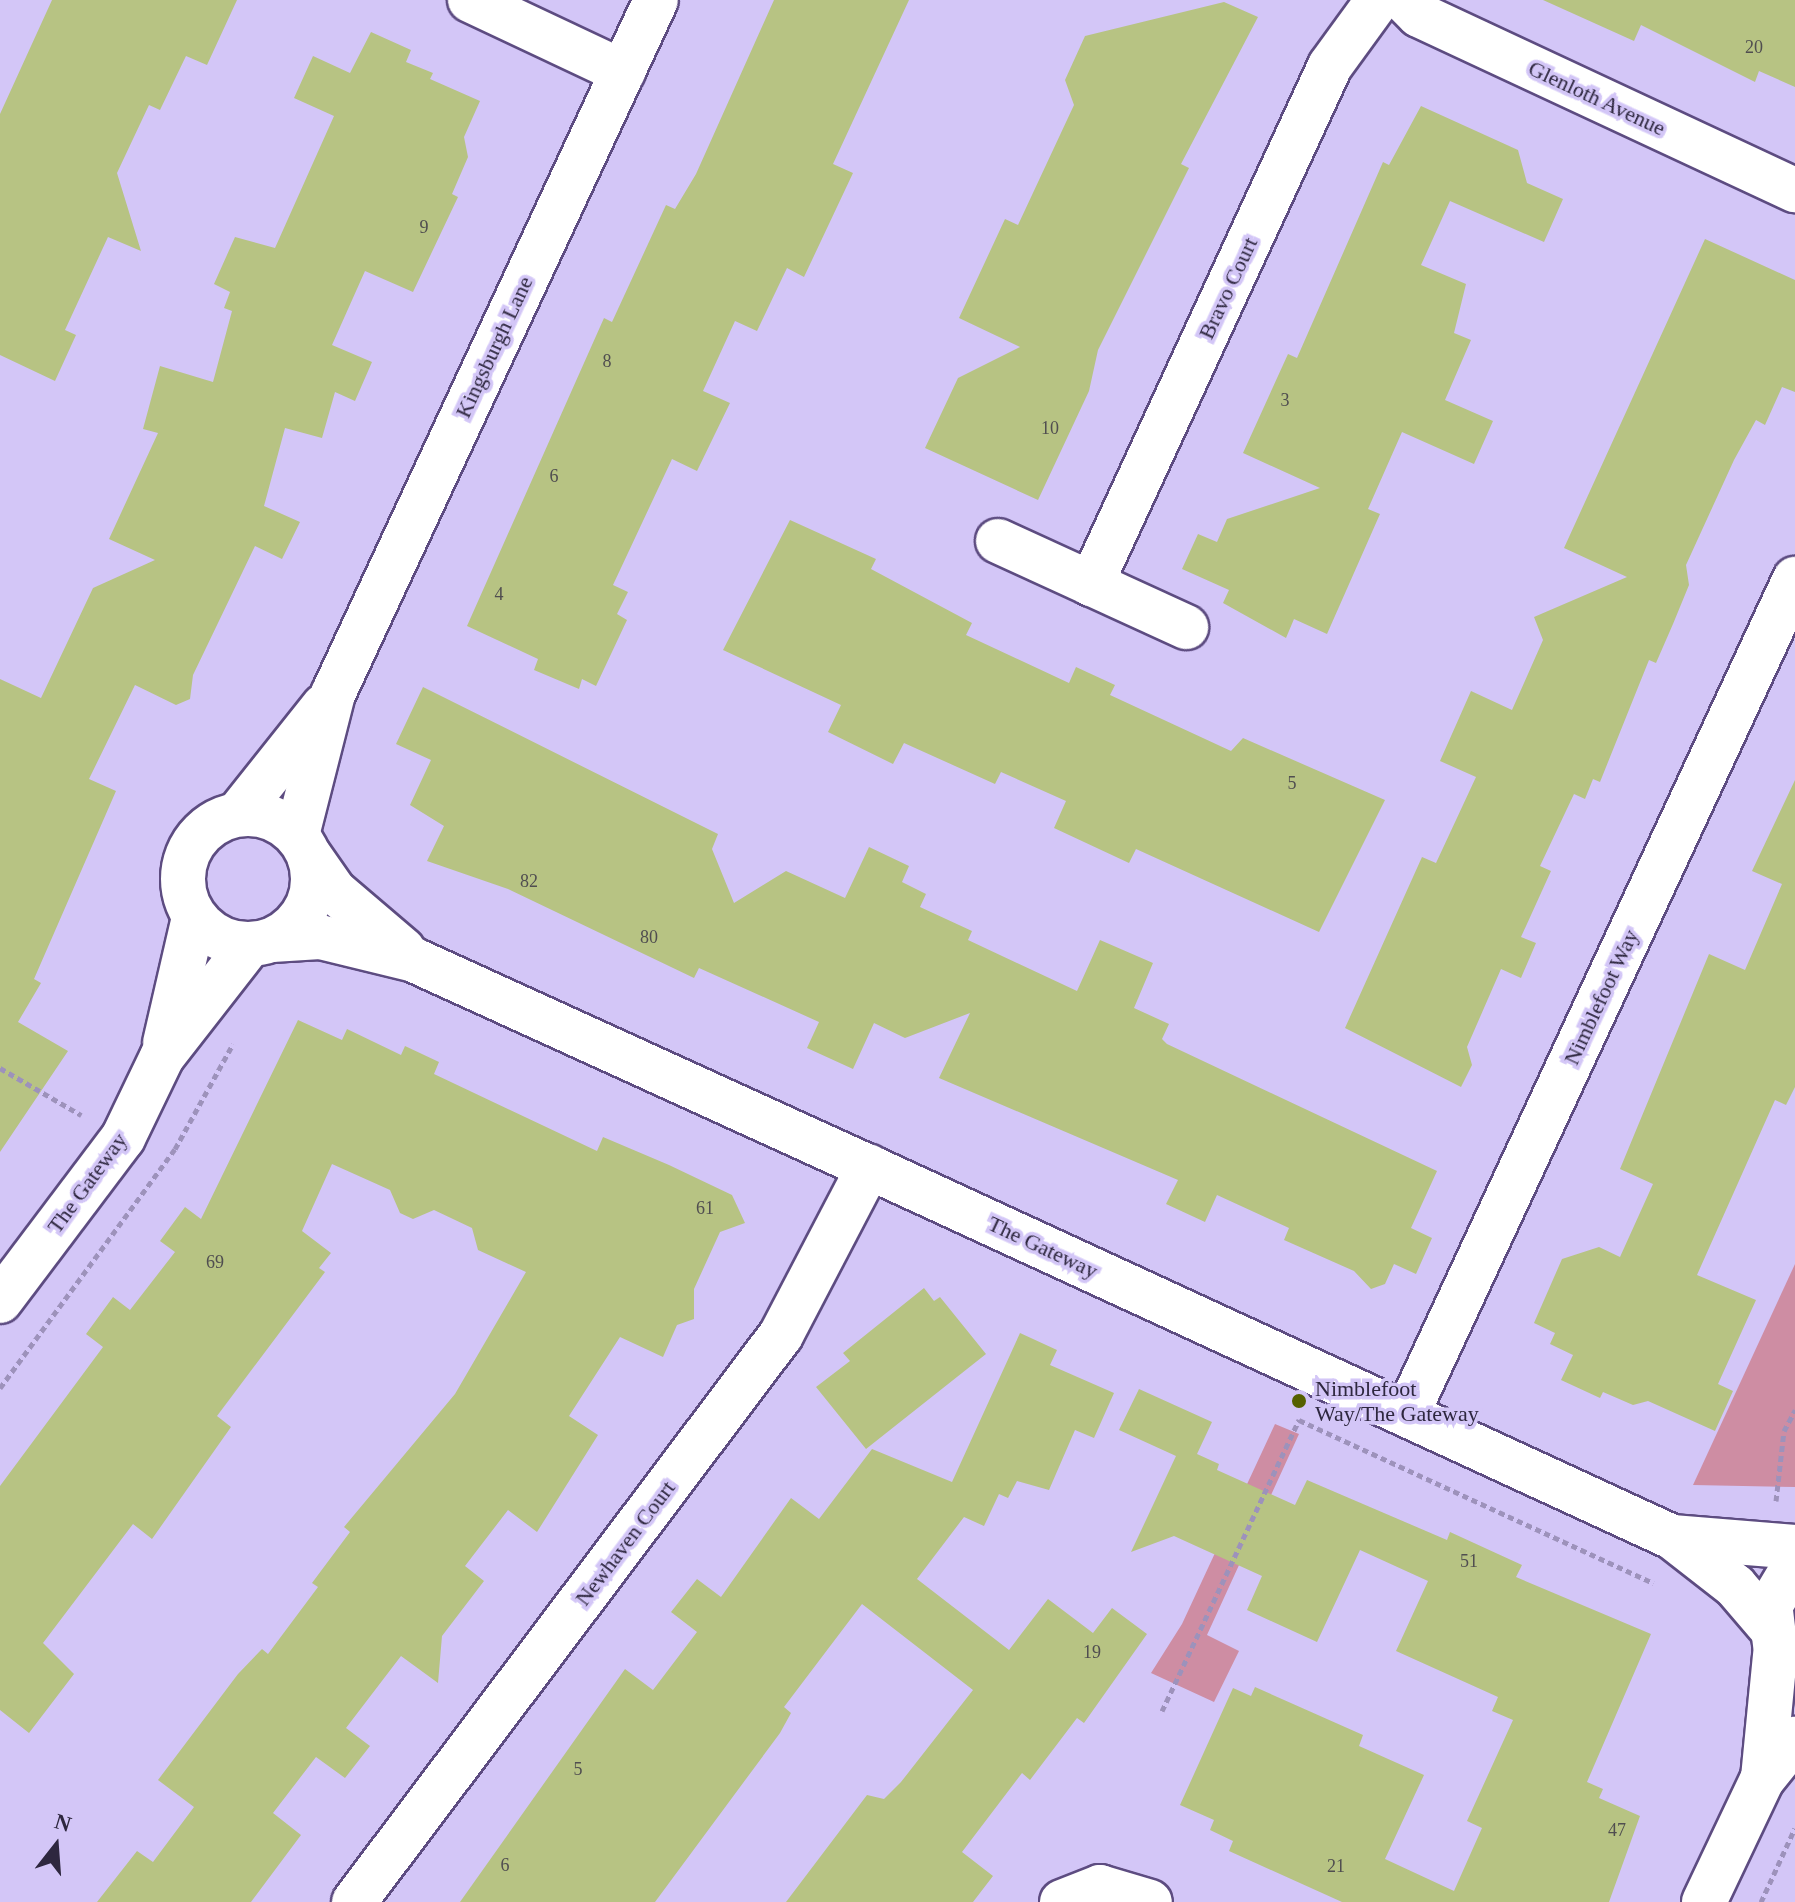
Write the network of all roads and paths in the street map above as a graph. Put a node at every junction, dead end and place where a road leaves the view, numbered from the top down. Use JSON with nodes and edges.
{"nodes":[{"id":1,"x":470,"y":0,"type":"edge"},
{"id":2,"x":656,"y":0,"type":"edge"},
{"id":3,"x":1378,"y":0,"type":"edge"},
{"id":4,"x":1404,"y":0,"type":"edge"},
{"id":5,"x":623,"y":72,"type":"junction"},
{"id":6,"x":1795,"y":190,"type":"edge"},
{"id":7,"x":998,"y":541,"type":"dead end"},
{"id":8,"x":1795,"y":579,"type":"edge"},
{"id":9,"x":1091,"y":584,"type":"junction"},
{"id":10,"x":1186,"y":627,"type":"dead end"},
{"id":11,"x":333,"y":694,"type":"junction"},
{"id":12,"x":238,"y":814,"type":"junction"},
{"id":13,"x":303,"y":845,"type":"junction"},
{"id":14,"x":194,"y":917,"type":"junction"},
{"id":15,"x":261,"y":942,"type":"junction"},
{"id":16,"x":414,"y":960,"type":"junction"},
{"id":17,"x":162,"y":1057,"type":"junction"},
{"id":18,"x":0,"y":1068,"type":"edge"},
{"id":19,"x":86,"y":1106,"type":"dead end"},
{"id":20,"x":869,"y":1167,"type":"junction"},
{"id":21,"x":0,"y":1301,"type":"edge"},
{"id":22,"x":1795,"y":1410,"type":"edge"},
{"id":23,"x":1407,"y":1414,"type":"junction"},
{"id":24,"x":1672,"y":1537,"type":"junction"},
{"id":25,"x":1794,"y":1547,"type":"edge"},
{"id":26,"x":1795,"y":1564,"type":"edge"},
{"id":27,"x":1667,"y":1590,"type":"dead end"},
{"id":28,"x":1780,"y":1647,"type":"edge"},
{"id":29,"x":1162,"y":1711,"type":"dead end"},
{"id":30,"x":1795,"y":1739,"type":"edge"},
{"id":31,"x":1762,"y":1780,"type":"junction"},
{"id":32,"x":1795,"y":1828,"type":"edge"},
{"id":33,"x":354,"y":1902,"type":"edge"},
{"id":34,"x":1062,"y":1902,"type":"edge"},
{"id":35,"x":1150,"y":1902,"type":"edge"},
{"id":36,"x":1704,"y":1902,"type":"edge"},
{"id":37,"x":1761,"y":1902,"type":"edge"}],
"edges":[{"from":1,"to":5,"type":"street"},
{"from":2,"to":5,"type":"street","name":"Kingsburgh Lane"},
{"from":3,"to":9,"type":"street","name":"Bravo Court"},
{"from":4,"to":6,"type":"street","name":"Glenloth Avenue"},
{"from":5,"to":11,"type":"street","name":"Kingsburgh Lane"},
{"from":7,"to":9,"type":"street"},
{"from":8,"to":23,"type":"street","name":"Nimblefoot Way"},
{"from":9,"to":10,"type":"street"},
{"from":11,"to":12,"type":"street","name":"Kingsburgh Lane"},
{"from":11,"to":13,"type":"street","name":"Kingsburgh Lane"},
{"from":12,"to":13,"type":"street"},
{"from":12,"to":14,"type":"street"},
{"from":13,"to":15,"type":"street"},
{"from":13,"to":16,"type":"street","name":"The Gateway"},
{"from":14,"to":15,"type":"street"},
{"from":14,"to":17,"type":"street","name":"The Gateway"},
{"from":15,"to":16,"type":"street","name":"The Gateway"},
{"from":15,"to":17,"type":"street","name":"The Gateway"},
{"from":16,"to":20,"type":"street","name":"The Gateway"},
{"from":17,"to":21,"type":"street","name":"The Gateway"},
{"from":18,"to":19,"type":"path"},
{"from":20,"to":23,"type":"street","name":"The Gateway"},
{"from":20,"to":33,"type":"street","name":"Newhaven Court"},
{"from":22,"to":25,"type":"path"},
{"from":23,"to":24,"type":"street","name":"The Gateway"},
{"from":24,"to":25,"type":"street","name":"The Gateway"},
{"from":24,"to":28,"type":"street","name":"The Gateway"},
{"from":26,"to":28,"type":"street"},
{"from":27,"to":29,"type":"path"},
{"from":28,"to":31,"type":"street"},
{"from":30,"to":31,"type":"street"},
{"from":31,"to":36,"type":"street"},
{"from":32,"to":37,"type":"path"},
{"from":34,"to":35,"type":"street"}]}
